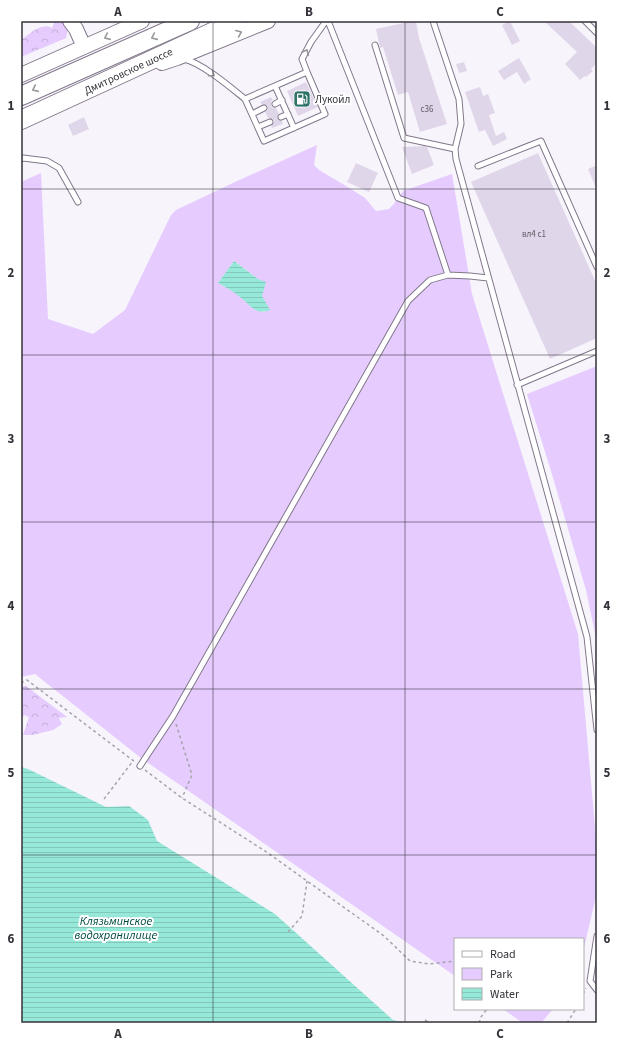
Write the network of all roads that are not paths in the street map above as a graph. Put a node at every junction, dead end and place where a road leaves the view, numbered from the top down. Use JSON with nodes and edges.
{"nodes":[{"id":1,"x":70,"y":21,"type":"edge"},
{"id":2,"x":142,"y":21,"type":"edge"},
{"id":3,"x":190,"y":21,"type":"edge"},
{"id":4,"x":236,"y":21,"type":"edge"},
{"id":5,"x":268,"y":21,"type":"edge"},
{"id":6,"x":327,"y":21,"type":"edge"},
{"id":7,"x":433,"y":21,"type":"edge"},
{"id":8,"x":585,"y":21,"type":"edge"},
{"id":9,"x":597,"y":32,"type":"edge"},
{"id":10,"x":375,"y":45,"type":"dead end"},
{"id":11,"x":84,"y":47,"type":"junction"},
{"id":12,"x":177,"y":58,"type":"junction"},
{"id":13,"x":307,"y":72,"type":"junction"},
{"id":14,"x":21,"y":75,"type":"edge"},
{"id":15,"x":97,"y":85,"type":"junction"},
{"id":16,"x":276,"y":86,"type":"junction"},
{"id":17,"x":21,"y":96,"type":"edge"},
{"id":18,"x":245,"y":99,"type":"junction"},
{"id":19,"x":282,"y":100,"type":"junction"},
{"id":20,"x":275,"y":104,"type":"dead end"},
{"id":21,"x":264,"y":108,"type":"dead end"},
{"id":22,"x":252,"y":114,"type":"junction"},
{"id":23,"x":288,"y":114,"type":"junction"},
{"id":24,"x":281,"y":117,"type":"dead end"},
{"id":25,"x":21,"y":120,"type":"edge"},
{"id":26,"x":270,"y":122,"type":"dead end"},
{"id":27,"x":258,"y":127,"type":"junction"},
{"id":28,"x":294,"y":128,"type":"junction"},
{"id":29,"x":455,"y":149,"type":"junction"},
{"id":30,"x":21,"y":159,"type":"edge"},
{"id":31,"x":478,"y":166,"type":"dead end"},
{"id":32,"x":78,"y":202,"type":"dead end"},
{"id":33,"x":597,"y":267,"type":"edge"},
{"id":34,"x":448,"y":275,"type":"junction"},
{"id":35,"x":488,"y":278,"type":"junction"},
{"id":36,"x":597,"y":350,"type":"edge"},
{"id":37,"x":517,"y":385,"type":"junction"},
{"id":38,"x":597,"y":730,"type":"edge"},
{"id":39,"x":140,"y":766,"type":"road end"},
{"id":40,"x":597,"y":936,"type":"edge"},
{"id":41,"x":597,"y":990,"type":"edge"}],
"edges":[{"from":1,"to":11,"type":"main road"},
{"from":2,"to":11,"type":"main road","one_way":true},
{"from":3,"to":17,"type":"highway","name":"Дмитровское шоссе","one_way":true},
{"from":4,"to":15,"type":"highway","name":"Дмитровское шоссе"},
{"from":12,"to":5,"type":"main road","one_way":true},
{"from":13,"to":6,"type":"lane","one_way":true},
{"from":6,"to":34,"type":"lane"},
{"from":7,"to":29,"type":"lane"},
{"from":8,"to":9,"type":"lane"},
{"from":10,"to":29,"type":"lane"},
{"from":11,"to":14,"type":"main road"},
{"from":12,"to":15,"type":"main road"},
{"from":12,"to":18,"type":"lane","one_way":true},
{"from":13,"to":16,"type":"lane"},
{"from":13,"to":28,"type":"lane"},
{"from":15,"to":25,"type":"highway","name":"Дмитровское шоссе"},
{"from":16,"to":18,"type":"lane"},
{"from":16,"to":19,"type":"lane"},
{"from":18,"to":22,"type":"lane"},
{"from":19,"to":20,"type":"lane"},
{"from":19,"to":23,"type":"lane"},
{"from":21,"to":22,"type":"lane"},
{"from":22,"to":27,"type":"lane"},
{"from":23,"to":24,"type":"lane"},
{"from":23,"to":28,"type":"lane"},
{"from":26,"to":27,"type":"lane"},
{"from":27,"to":28,"type":"lane"},
{"from":29,"to":35,"type":"lane"},
{"from":30,"to":32,"type":"lane"},
{"from":31,"to":33,"type":"lane"},
{"from":34,"to":35,"type":"lane"},
{"from":34,"to":39,"type":"lane"},
{"from":35,"to":37,"type":"lane"},
{"from":36,"to":37,"type":"lane"},
{"from":37,"to":38,"type":"lane"},
{"from":40,"to":41,"type":"lane"}]}
